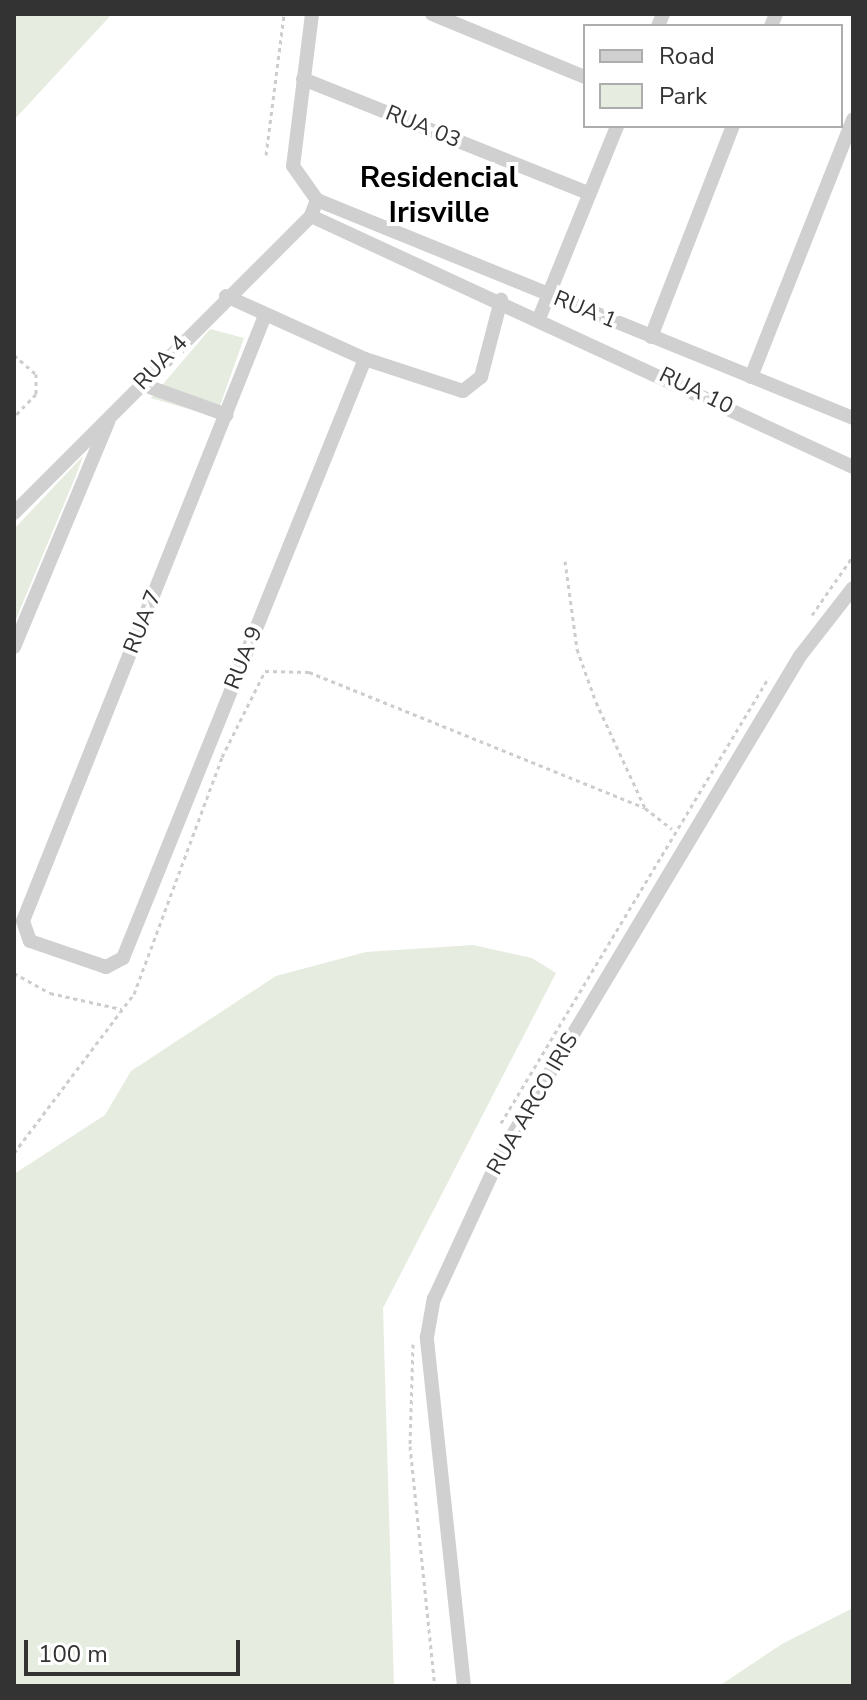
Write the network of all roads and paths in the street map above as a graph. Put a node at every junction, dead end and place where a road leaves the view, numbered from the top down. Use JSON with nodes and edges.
{"nodes":[{"id":1,"x":284,"y":14,"type":"edge"},
{"id":2,"x":312,"y":14,"type":"edge"},
{"id":3,"x":432,"y":14,"type":"edge"},
{"id":4,"x":583,"y":76,"type":"edge"},
{"id":5,"x":303,"y":79,"type":"junction"},
{"id":6,"x":853,"y":120,"type":"edge"},
{"id":7,"x":616,"y":128,"type":"edge"},
{"id":8,"x":732,"y":128,"type":"edge"},
{"id":9,"x":266,"y":155,"type":"dead end"},
{"id":10,"x":588,"y":193,"type":"junction"},
{"id":11,"x":317,"y":200,"type":"junction"},
{"id":12,"x":311,"y":216,"type":"junction"},
{"id":13,"x":547,"y":295,"type":"junction"},
{"id":14,"x":226,"y":296,"type":"junction"},
{"id":15,"x":501,"y":300,"type":"junction"},
{"id":16,"x":540,"y":316,"type":"junction"},
{"id":17,"x":264,"y":318,"type":"junction"},
{"id":18,"x":651,"y":337,"type":"junction"},
{"id":19,"x":14,"y":355,"type":"edge"},
{"id":20,"x":365,"y":359,"type":"junction"},
{"id":21,"x":751,"y":377,"type":"junction"},
{"id":22,"x":141,"y":384,"type":"junction"},
{"id":23,"x":851,"y":413,"type":"edge"},
{"id":24,"x":111,"y":415,"type":"junction"},
{"id":25,"x":227,"y":415,"type":"junction"},
{"id":26,"x":14,"y":417,"type":"edge"},
{"id":27,"x":853,"y":467,"type":"edge"},
{"id":28,"x":14,"y":513,"type":"edge"},
{"id":29,"x":853,"y":556,"type":"edge"},
{"id":30,"x":565,"y":561,"type":"dead end"},
{"id":31,"x":853,"y":588,"type":"edge"},
{"id":32,"x":809,"y":620,"type":"dead end"},
{"id":33,"x":14,"y":647,"type":"edge"},
{"id":34,"x":776,"y":669,"type":"dead end"},
{"id":35,"x":645,"y":808,"type":"junction"},
{"id":36,"x":674,"y":829,"type":"junction"},
{"id":37,"x":689,"y":841,"type":"junction"},
{"id":38,"x":22,"y":927,"type":"joint"},
{"id":39,"x":14,"y":973,"type":"edge"},
{"id":40,"x":121,"y":1009,"type":"junction"},
{"id":41,"x":495,"y":1136,"type":"dead end"},
{"id":42,"x":14,"y":1153,"type":"edge"},
{"id":43,"x":413,"y":1339,"type":"dead end"},
{"id":44,"x":435,"y":1686,"type":"edge"},
{"id":45,"x":464,"y":1686,"type":"edge"}],
"edges":[{"from":1,"to":9,"type":"path"},
{"from":2,"to":5,"type":"street"},
{"from":3,"to":4,"type":"street"},
{"from":5,"to":10,"type":"street","name":"RUA 03"},
{"from":5,"to":11,"type":"street"},
{"from":6,"to":21,"type":"street"},
{"from":7,"to":10,"type":"street"},
{"from":8,"to":18,"type":"street"},
{"from":10,"to":13,"type":"street"},
{"from":11,"to":12,"type":"street"},
{"from":11,"to":13,"type":"street","name":"RUA 1"},
{"from":12,"to":14,"type":"street","name":"RUA 4"},
{"from":12,"to":15,"type":"street","name":"RUA 1"},
{"from":13,"to":16,"type":"street"},
{"from":13,"to":18,"type":"street","name":"RUA 1"},
{"from":14,"to":17,"type":"street"},
{"from":14,"to":22,"type":"street","name":"RUA 4"},
{"from":15,"to":16,"type":"street","name":"RUA 1"},
{"from":15,"to":20,"type":"street"},
{"from":16,"to":27,"type":"street","name":"RUA 10"},
{"from":17,"to":20,"type":"street"},
{"from":17,"to":25,"type":"street","name":"RUA 7"},
{"from":18,"to":21,"type":"street","name":"RUA 1"},
{"from":19,"to":26,"type":"path"},
{"from":20,"to":38,"type":"street","name":"RUA 9"},
{"from":21,"to":23,"type":"street","name":"RUA 1"},
{"from":22,"to":24,"type":"street","name":"RUA 4"},
{"from":22,"to":25,"type":"street"},
{"from":24,"to":28,"type":"street","name":"RUA 4"},
{"from":24,"to":33,"type":"street"},
{"from":25,"to":38,"type":"street","name":"RUA 7"},
{"from":29,"to":32,"type":"path"},
{"from":30,"to":35,"type":"path"},
{"from":31,"to":37,"type":"street","name":"RUA ARCO IRIS"},
{"from":34,"to":36,"type":"path"},
{"from":35,"to":36,"type":"path"},
{"from":35,"to":40,"type":"path"},
{"from":36,"to":37,"type":"path"},
{"from":36,"to":41,"type":"path"},
{"from":37,"to":45,"type":"street","name":"RUA ARCO IRIS"},
{"from":39,"to":40,"type":"path"},
{"from":40,"to":42,"type":"path"},
{"from":43,"to":44,"type":"path"}]}
